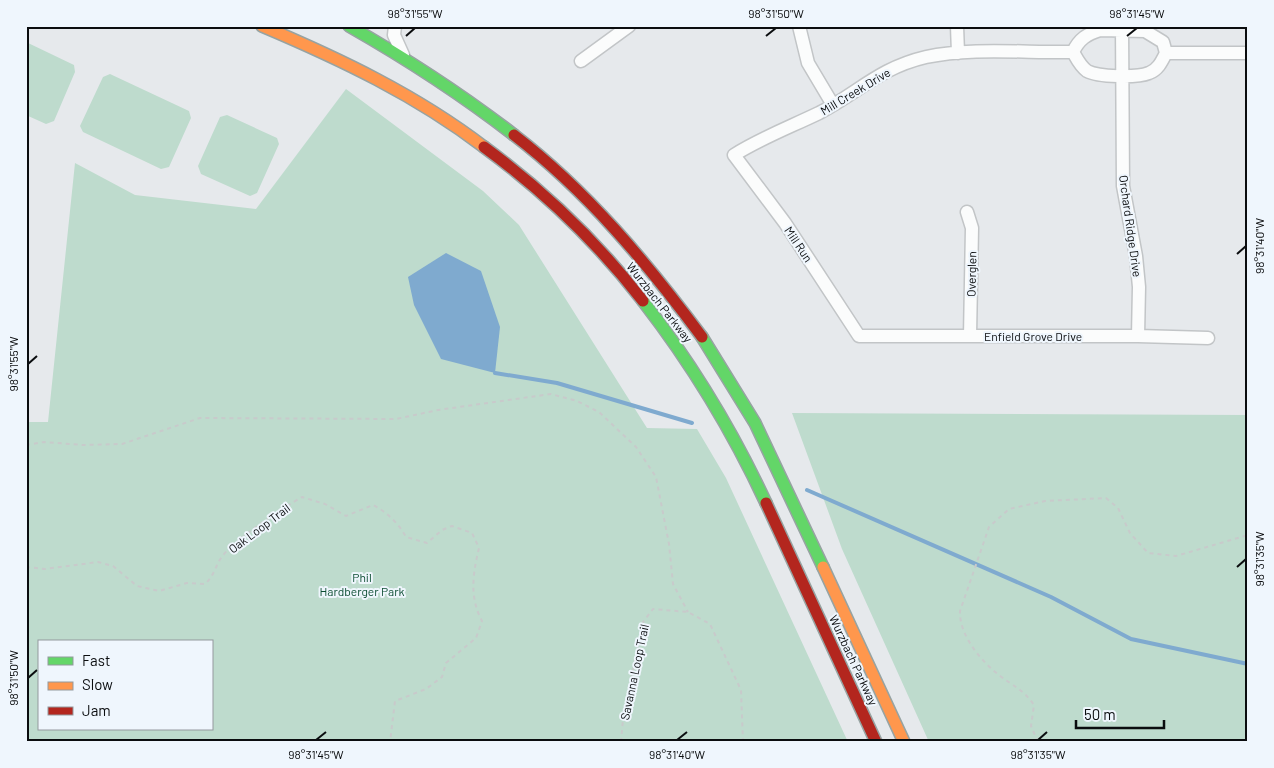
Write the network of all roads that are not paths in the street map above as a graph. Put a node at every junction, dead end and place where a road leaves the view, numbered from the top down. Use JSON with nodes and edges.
{"nodes":[{"id":1,"x":262,"y":26,"type":"edge"},
{"id":2,"x":395,"y":26,"type":"edge"},
{"id":3,"x":629,"y":26,"type":"edge"},
{"id":4,"x":799,"y":26,"type":"edge"},
{"id":5,"x":957,"y":26,"type":"edge"},
{"id":6,"x":357,"y":28,"type":"edge"},
{"id":7,"x":1122,"y":28,"type":"edge"},
{"id":8,"x":1073,"y":52,"type":"junction"},
{"id":9,"x":958,"y":53,"type":"junction"},
{"id":10,"x":1166,"y":53,"type":"junction"},
{"id":11,"x":1248,"y":53,"type":"edge"},
{"id":12,"x":404,"y":57,"type":"junction"},
{"id":13,"x":581,"y":62,"type":"dead end"},
{"id":14,"x":1122,"y":76,"type":"junction"},
{"id":15,"x":833,"y":105,"type":"junction"},
{"id":16,"x":734,"y":155,"type":"joint"},
{"id":17,"x":967,"y":212,"type":"dead end"},
{"id":18,"x":859,"y":336,"type":"joint"},
{"id":19,"x":970,"y":336,"type":"junction"},
{"id":20,"x":1138,"y":336,"type":"junction"},
{"id":21,"x":1208,"y":338,"type":"dead end"},
{"id":22,"x":876,"y":742,"type":"edge"},
{"id":23,"x":904,"y":742,"type":"edge"}],
"edges":[{"from":1,"to":22,"type":"highway","name":"Wurzbach Parkway"},
{"from":2,"to":12,"type":"street"},
{"from":3,"to":13,"type":"street"},
{"from":4,"to":15,"type":"street"},
{"from":5,"to":9,"type":"street"},
{"from":6,"to":12,"type":"highway","name":"Wurzbach Parkway"},
{"from":7,"to":8,"type":"street"},
{"from":7,"to":10,"type":"street"},
{"from":7,"to":14,"type":"street","name":"Orchard Ridge Drive"},
{"from":8,"to":9,"type":"street","name":"Mill Creek Drive"},
{"from":8,"to":14,"type":"street"},
{"from":9,"to":15,"type":"street","name":"Mill Creek Drive"},
{"from":10,"to":11,"type":"street"},
{"from":10,"to":14,"type":"street"},
{"from":12,"to":23,"type":"highway","name":"Wurzbach Parkway"},
{"from":14,"to":20,"type":"street","name":"Orchard Ridge Drive"},
{"from":15,"to":16,"type":"street","name":"Mill Creek Drive"},
{"from":16,"to":18,"type":"street","name":"Mill Run"},
{"from":17,"to":19,"type":"street","name":"Overglen"},
{"from":18,"to":19,"type":"street","name":"Enfield Grove Drive"},
{"from":19,"to":20,"type":"street","name":"Enfield Grove Drive"},
{"from":20,"to":21,"type":"street","name":"Enfield Grove Drive"}]}
